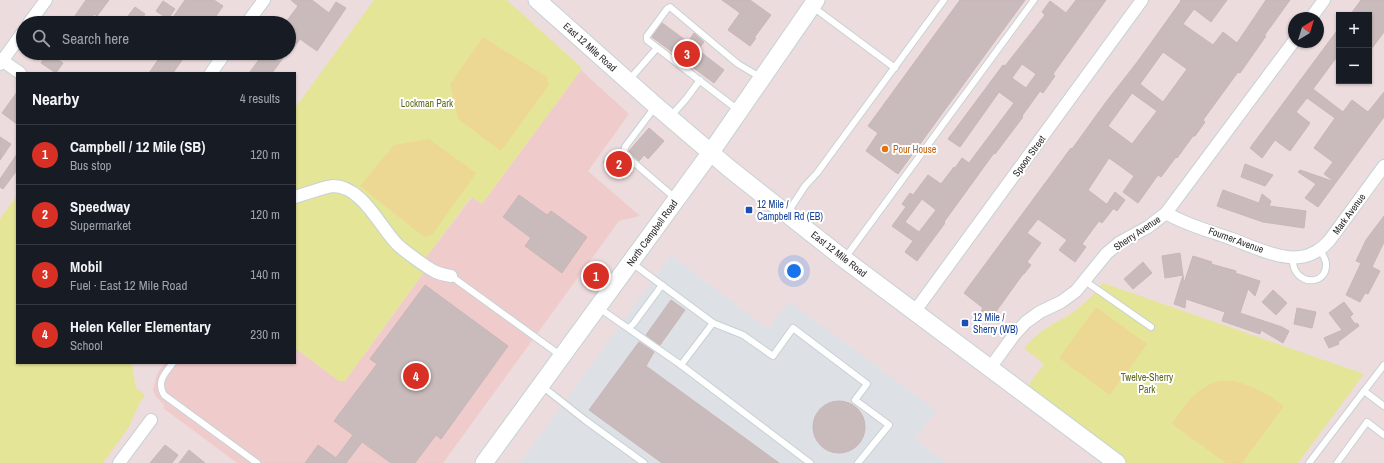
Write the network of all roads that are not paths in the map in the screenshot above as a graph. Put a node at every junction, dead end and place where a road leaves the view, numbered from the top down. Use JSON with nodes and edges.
{"nodes":[{"id":1,"x":46,"y":0,"type":"edge"},
{"id":2,"x":264,"y":0,"type":"edge"},
{"id":3,"x":537,"y":0,"type":"edge"},
{"id":4,"x":944,"y":0,"type":"edge"},
{"id":5,"x":1034,"y":0,"type":"edge"},
{"id":6,"x":1142,"y":0,"type":"edge"},
{"id":7,"x":1324,"y":0,"type":"edge"},
{"id":8,"x":810,"y":2,"type":"edge"},
{"id":9,"x":1315,"y":12,"type":"edge"},
{"id":10,"x":35,"y":16,"type":"edge"},
{"id":11,"x":252,"y":16,"type":"edge"},
{"id":12,"x":16,"y":41,"type":"edge"},
{"id":13,"x":657,"y":48,"type":"junction"},
{"id":14,"x":1289,"y":48,"type":"edge"},
{"id":15,"x":220,"y":60,"type":"edge"},
{"id":16,"x":1,"y":61,"type":"edge"},
{"id":17,"x":894,"y":68,"type":"junction"},
{"id":18,"x":18,"y":72,"type":"edge"},
{"id":19,"x":212,"y":72,"type":"edge"},
{"id":20,"x":762,"y":78,"type":"junction"},
{"id":21,"x":700,"y":80,"type":"junction"},
{"id":22,"x":628,"y":81,"type":"junction"},
{"id":23,"x":656,"y":105,"type":"junction"},
{"id":24,"x":740,"y":111,"type":"junction"},
{"id":25,"x":670,"y":117,"type":"junction"},
{"id":26,"x":711,"y":152,"type":"junction"},
{"id":27,"x":1384,"y":166,"type":"edge"},
{"id":28,"x":296,"y":197,"type":"edge"},
{"id":29,"x":677,"y":199,"type":"junction"},
{"id":30,"x":1166,"y":212,"type":"junction"},
{"id":31,"x":787,"y":214,"type":"junction"},
{"id":32,"x":1320,"y":249,"type":"junction"},
{"id":33,"x":1308,"y":255,"type":"joint"},
{"id":34,"x":1292,"y":258,"type":"junction"},
{"id":35,"x":844,"y":259,"type":"junction"},
{"id":36,"x":630,"y":262,"type":"junction"},
{"id":37,"x":452,"y":276,"type":"joint"},
{"id":38,"x":1085,"y":281,"type":"junction"},
{"id":39,"x":662,"y":285,"type":"junction"},
{"id":40,"x":598,"y":307,"type":"junction"},
{"id":41,"x":914,"y":311,"type":"junction"},
{"id":42,"x":713,"y":323,"type":"junction"},
{"id":43,"x":1151,"y":327,"type":"dead end"},
{"id":44,"x":629,"y":328,"type":"junction"},
{"id":45,"x":562,"y":356,"type":"junction"},
{"id":46,"x":172,"y":364,"type":"edge"},
{"id":47,"x":680,"y":365,"type":"junction"},
{"id":48,"x":1384,"y":365,"type":"edge"},
{"id":49,"x":990,"y":368,"type":"junction"},
{"id":50,"x":541,"y":385,"type":"junction"},
{"id":51,"x":1364,"y":391,"type":"junction"},
{"id":52,"x":1384,"y":406,"type":"edge"},
{"id":53,"x":151,"y":420,"type":"dead end"},
{"id":54,"x":1384,"y":435,"type":"edge"},
{"id":55,"x":119,"y":463,"type":"edge"},
{"id":56,"x":257,"y":463,"type":"edge"},
{"id":57,"x":484,"y":463,"type":"edge"},
{"id":58,"x":644,"y":463,"type":"edge"},
{"id":59,"x":810,"y":463,"type":"edge"},
{"id":60,"x":858,"y":463,"type":"edge"},
{"id":61,"x":1117,"y":463,"type":"edge"},
{"id":62,"x":1309,"y":463,"type":"edge"},
{"id":63,"x":1337,"y":463,"type":"edge"}],
"edges":[{"from":1,"to":10,"type":"street"},
{"from":2,"to":11,"type":"street"},
{"from":3,"to":22,"type":"main road","name":"East 12 Mile Road"},
{"from":4,"to":17,"type":"lane"},
{"from":5,"to":35,"type":"lane"},
{"from":6,"to":41,"type":"street","name":"Spoon Street"},
{"from":7,"to":9,"type":"street"},
{"from":8,"to":17,"type":"lane"},
{"from":8,"to":20,"type":"main road","name":"North Campbell Road"},
{"from":12,"to":16,"type":"street"},
{"from":13,"to":20,"type":"lane"},
{"from":13,"to":21,"type":"lane"},
{"from":13,"to":22,"type":"lane"},
{"from":14,"to":30,"type":"street","name":"Sherry Avenue"},
{"from":15,"to":19,"type":"street"},
{"from":16,"to":18,"type":"street"},
{"from":17,"to":31,"type":"lane"},
{"from":20,"to":24,"type":"main road","name":"North Campbell Road"},
{"from":21,"to":24,"type":"lane"},
{"from":21,"to":25,"type":"lane"},
{"from":22,"to":23,"type":"main road","name":"East 12 Mile Road"},
{"from":23,"to":25,"type":"main road","name":"East 12 Mile Road"},
{"from":23,"to":29,"type":"lane"},
{"from":24,"to":26,"type":"main road","name":"North Campbell Road"},
{"from":25,"to":26,"type":"main road","name":"East 12 Mile Road"},
{"from":26,"to":29,"type":"main road","name":"North Campbell Road"},
{"from":26,"to":31,"type":"main road","name":"East 12 Mile Road"},
{"from":27,"to":32,"type":"street","name":"Mark Avenue"},
{"from":28,"to":37,"type":"street"},
{"from":29,"to":36,"type":"main road","name":"North Campbell Road"},
{"from":30,"to":34,"type":"street","name":"Fourner Avenue"},
{"from":30,"to":38,"type":"street","name":"Sherry Avenue"},
{"from":31,"to":35,"type":"main road","name":"East 12 Mile Road"},
{"from":32,"to":33,"type":"street","name":"Mark Avenue"},
{"from":32,"to":34,"type":"lane"},
{"from":33,"to":34,"type":"street","name":"Fourner Avenue"},
{"from":35,"to":41,"type":"main road","name":"East 12 Mile Road"},
{"from":36,"to":39,"type":"lane"},
{"from":36,"to":40,"type":"main road","name":"North Campbell Road"},
{"from":37,"to":45,"type":"lane"},
{"from":38,"to":43,"type":"lane"},
{"from":38,"to":49,"type":"street","name":"Sherry Avenue"},
{"from":39,"to":42,"type":"lane"},
{"from":39,"to":44,"type":"lane"},
{"from":40,"to":44,"type":"lane"},
{"from":40,"to":45,"type":"main road","name":"North Campbell Road"},
{"from":41,"to":49,"type":"main road","name":"East 12 Mile Road"},
{"from":42,"to":47,"type":"lane"},
{"from":42,"to":60,"type":"lane"},
{"from":44,"to":47,"type":"lane"},
{"from":45,"to":50,"type":"main road","name":"North Campbell Road"},
{"from":46,"to":56,"type":"lane"},
{"from":47,"to":59,"type":"lane"},
{"from":48,"to":51,"type":"lane"},
{"from":49,"to":61,"type":"main road","name":"East 12 Mile Road"},
{"from":50,"to":57,"type":"main road","name":"North Campbell Road"},
{"from":50,"to":58,"type":"lane"},
{"from":51,"to":52,"type":"lane"},
{"from":51,"to":62,"type":"lane"},
{"from":53,"to":55,"type":"street"},
{"from":54,"to":63,"type":"lane"}]}
